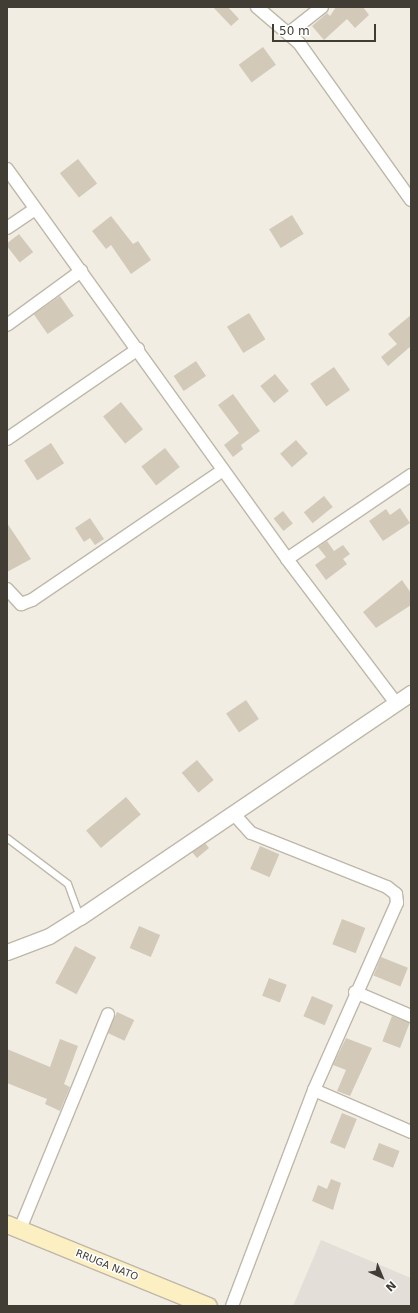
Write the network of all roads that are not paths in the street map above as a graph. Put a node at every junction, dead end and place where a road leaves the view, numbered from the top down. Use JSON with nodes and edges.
{"nodes":[{"id":1,"x":257,"y":7,"type":"edge"},
{"id":2,"x":322,"y":7,"type":"edge"},
{"id":3,"x":289,"y":33,"type":"junction"},
{"id":4,"x":7,"y":169,"type":"edge"},
{"id":5,"x":411,"y":200,"type":"edge"},
{"id":6,"x":35,"y":209,"type":"junction"},
{"id":7,"x":7,"y":228,"type":"edge"},
{"id":8,"x":81,"y":272,"type":"junction"},
{"id":9,"x":7,"y":325,"type":"edge"},
{"id":10,"x":138,"y":349,"type":"junction"},
{"id":11,"x":7,"y":439,"type":"edge"},
{"id":12,"x":223,"y":470,"type":"junction"},
{"id":13,"x":411,"y":475,"type":"edge"},
{"id":14,"x":287,"y":559,"type":"junction"},
{"id":15,"x":7,"y":589,"type":"edge"},
{"id":16,"x":411,"y":693,"type":"edge"},
{"id":17,"x":396,"y":703,"type":"junction"},
{"id":18,"x":234,"y":815,"type":"junction"},
{"id":19,"x":7,"y":838,"type":"edge"},
{"id":20,"x":80,"y":917,"type":"junction"},
{"id":21,"x":7,"y":952,"type":"edge"},
{"id":22,"x":355,"y":992,"type":"junction"},
{"id":23,"x":108,"y":1014,"type":"dead end"},
{"id":24,"x":411,"y":1016,"type":"edge"},
{"id":25,"x":314,"y":1090,"type":"junction"},
{"id":26,"x":411,"y":1132,"type":"edge"},
{"id":27,"x":14,"y":1226,"type":"edge"},
{"id":28,"x":208,"y":1306,"type":"edge"},
{"id":29,"x":232,"y":1306,"type":"edge"}],
"edges":[{"from":1,"to":3,"type":"street"},
{"from":2,"to":3,"type":"street"},
{"from":3,"to":5,"type":"street"},
{"from":4,"to":6,"type":"street"},
{"from":6,"to":7,"type":"street"},
{"from":6,"to":8,"type":"street"},
{"from":8,"to":9,"type":"street"},
{"from":8,"to":10,"type":"street"},
{"from":10,"to":11,"type":"street"},
{"from":10,"to":12,"type":"street"},
{"from":12,"to":14,"type":"street"},
{"from":12,"to":15,"type":"street"},
{"from":13,"to":14,"type":"street"},
{"from":14,"to":17,"type":"street"},
{"from":16,"to":17,"type":"street"},
{"from":17,"to":18,"type":"street"},
{"from":18,"to":20,"type":"street"},
{"from":18,"to":22,"type":"street"},
{"from":19,"to":20,"type":"lane"},
{"from":20,"to":21,"type":"street"},
{"from":22,"to":24,"type":"street"},
{"from":22,"to":25,"type":"street"},
{"from":23,"to":27,"type":"street"},
{"from":25,"to":26,"type":"street"},
{"from":25,"to":29,"type":"street"},
{"from":27,"to":28,"type":"main road","name":"RRUGA NATO"}]}
